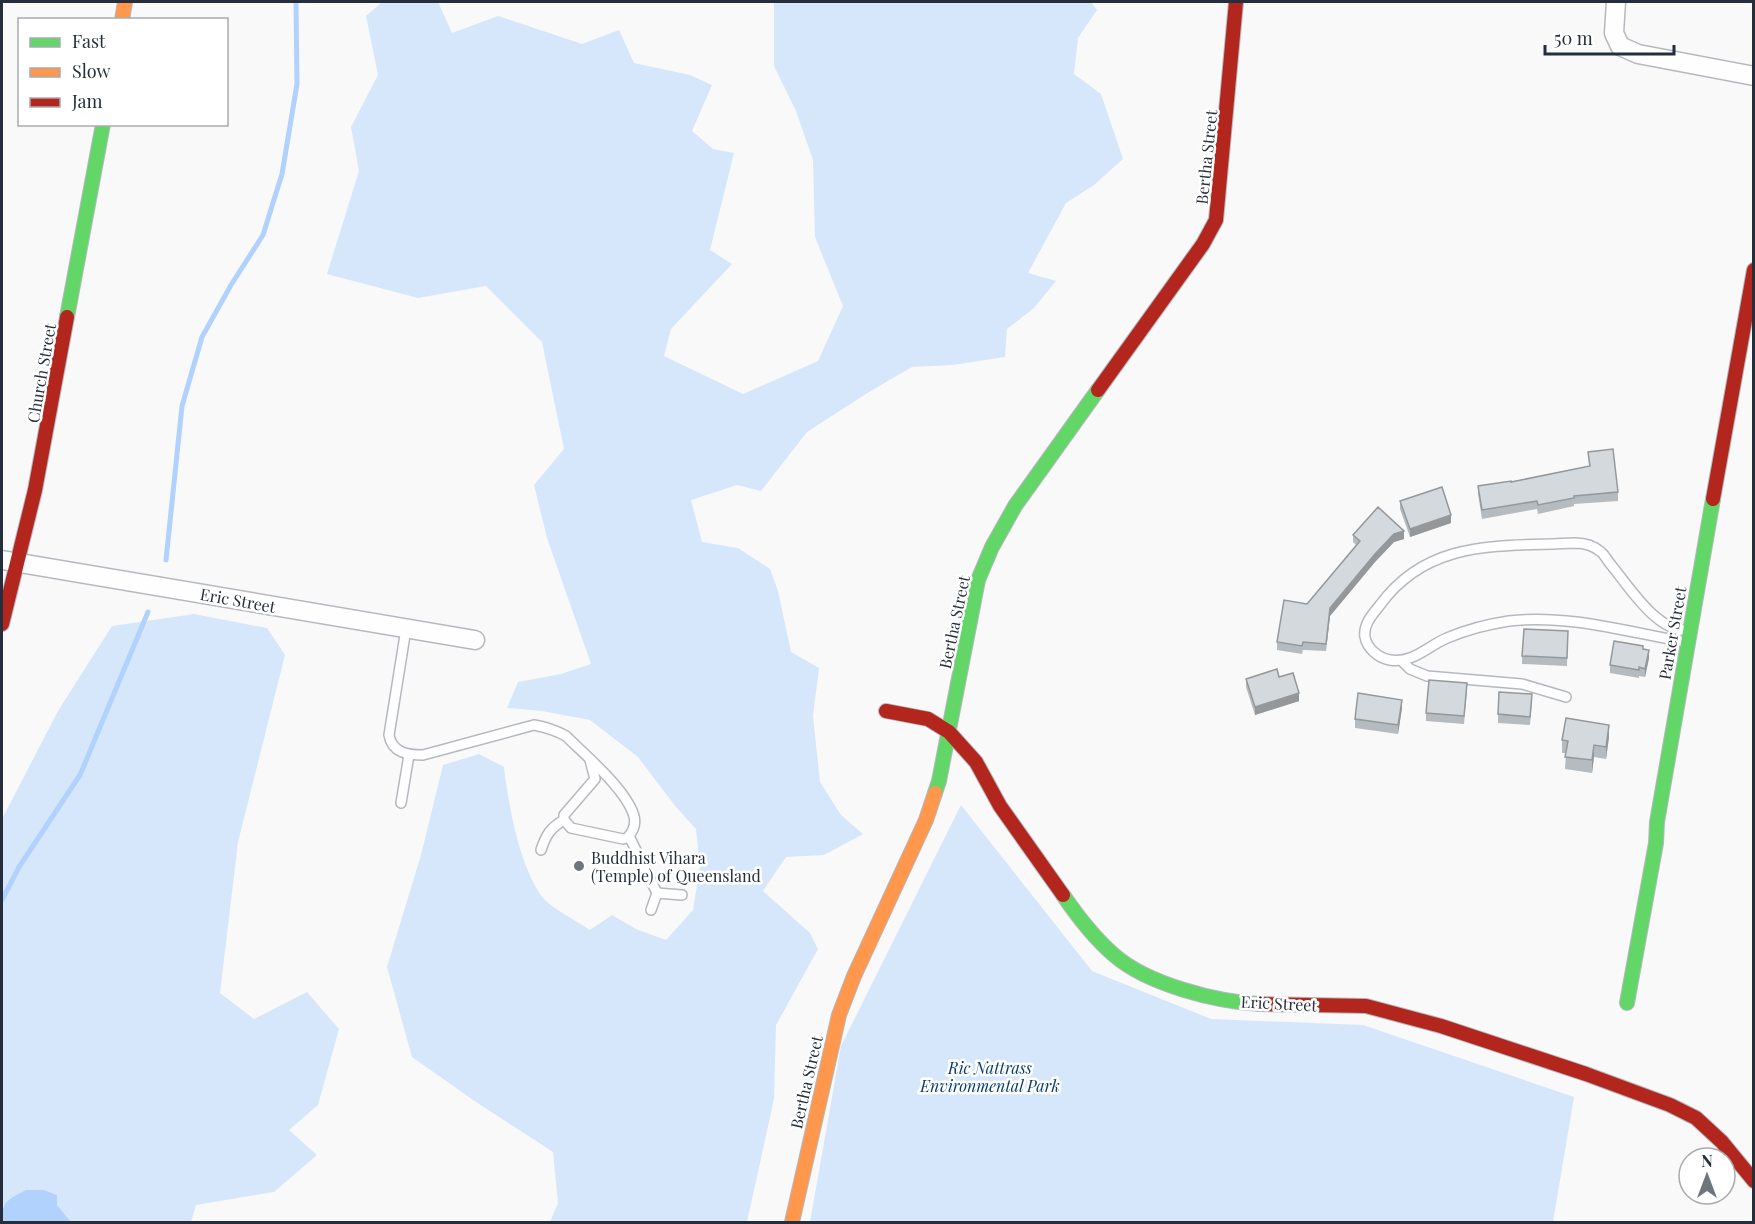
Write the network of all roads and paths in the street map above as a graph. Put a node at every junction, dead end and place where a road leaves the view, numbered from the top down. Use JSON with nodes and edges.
{"nodes":[{"id":1,"x":125,"y":2,"type":"edge"},
{"id":2,"x":1236,"y":2,"type":"edge"},
{"id":3,"x":1616,"y":2,"type":"edge"},
{"id":4,"x":122,"y":18,"type":"edge"},
{"id":5,"x":1754,"y":76,"type":"edge"},
{"id":6,"x":103,"y":126,"type":"edge"},
{"id":7,"x":1754,"y":270,"type":"edge"},
{"id":8,"x":9,"y":561,"type":"edge"},
{"id":9,"x":2,"y":624,"type":"edge"},
{"id":10,"x":406,"y":629,"type":"junction"},
{"id":11,"x":1688,"y":636,"type":"junction"},
{"id":12,"x":475,"y":640,"type":"dead end"},
{"id":13,"x":1402,"y":661,"type":"junction"},
{"id":14,"x":1566,"y":697,"type":"dead end"},
{"id":15,"x":886,"y":711,"type":"dead end"},
{"id":16,"x":949,"y":732,"type":"junction"},
{"id":17,"x":409,"y":755,"type":"junction"},
{"id":18,"x":590,"y":760,"type":"junction"},
{"id":19,"x":401,"y":802,"type":"dead end"},
{"id":20,"x":564,"y":820,"type":"junction"},
{"id":21,"x":629,"y":836,"type":"junction"},
{"id":22,"x":541,"y":849,"type":"dead end"},
{"id":23,"x":657,"y":893,"type":"junction"},
{"id":24,"x":682,"y":895,"type":"dead end"},
{"id":25,"x":651,"y":910,"type":"dead end"},
{"id":26,"x":1628,"y":1003,"type":"dead end"},
{"id":27,"x":1754,"y":1181,"type":"edge"},
{"id":28,"x":792,"y":1222,"type":"edge"}],
"edges":[{"from":1,"to":4,"type":"street"},
{"from":2,"to":16,"type":"street","name":"Bertha Street"},
{"from":3,"to":5,"type":"street"},
{"from":6,"to":8,"type":"street","name":"Church Street"},
{"from":7,"to":11,"type":"street","name":"Parker Street"},
{"from":8,"to":9,"type":"street","name":"Church Street"},
{"from":8,"to":10,"type":"street","name":"Eric Street"},
{"from":10,"to":12,"type":"street","name":"Eric Street"},
{"from":10,"to":17,"type":"lane"},
{"from":11,"to":13,"type":"lane"},
{"from":11,"to":13,"type":"lane"},
{"from":11,"to":26,"type":"street","name":"Parker Street"},
{"from":13,"to":14,"type":"lane"},
{"from":15,"to":16,"type":"street","name":"Eric Street"},
{"from":16,"to":27,"type":"street","name":"Eric Street"},
{"from":16,"to":28,"type":"street","name":"Bertha Street"},
{"from":17,"to":18,"type":"lane"},
{"from":17,"to":19,"type":"lane"},
{"from":18,"to":20,"type":"lane"},
{"from":18,"to":21,"type":"lane"},
{"from":20,"to":21,"type":"lane"},
{"from":20,"to":22,"type":"lane"},
{"from":21,"to":23,"type":"lane"},
{"from":23,"to":24,"type":"lane"},
{"from":23,"to":25,"type":"lane"}]}
